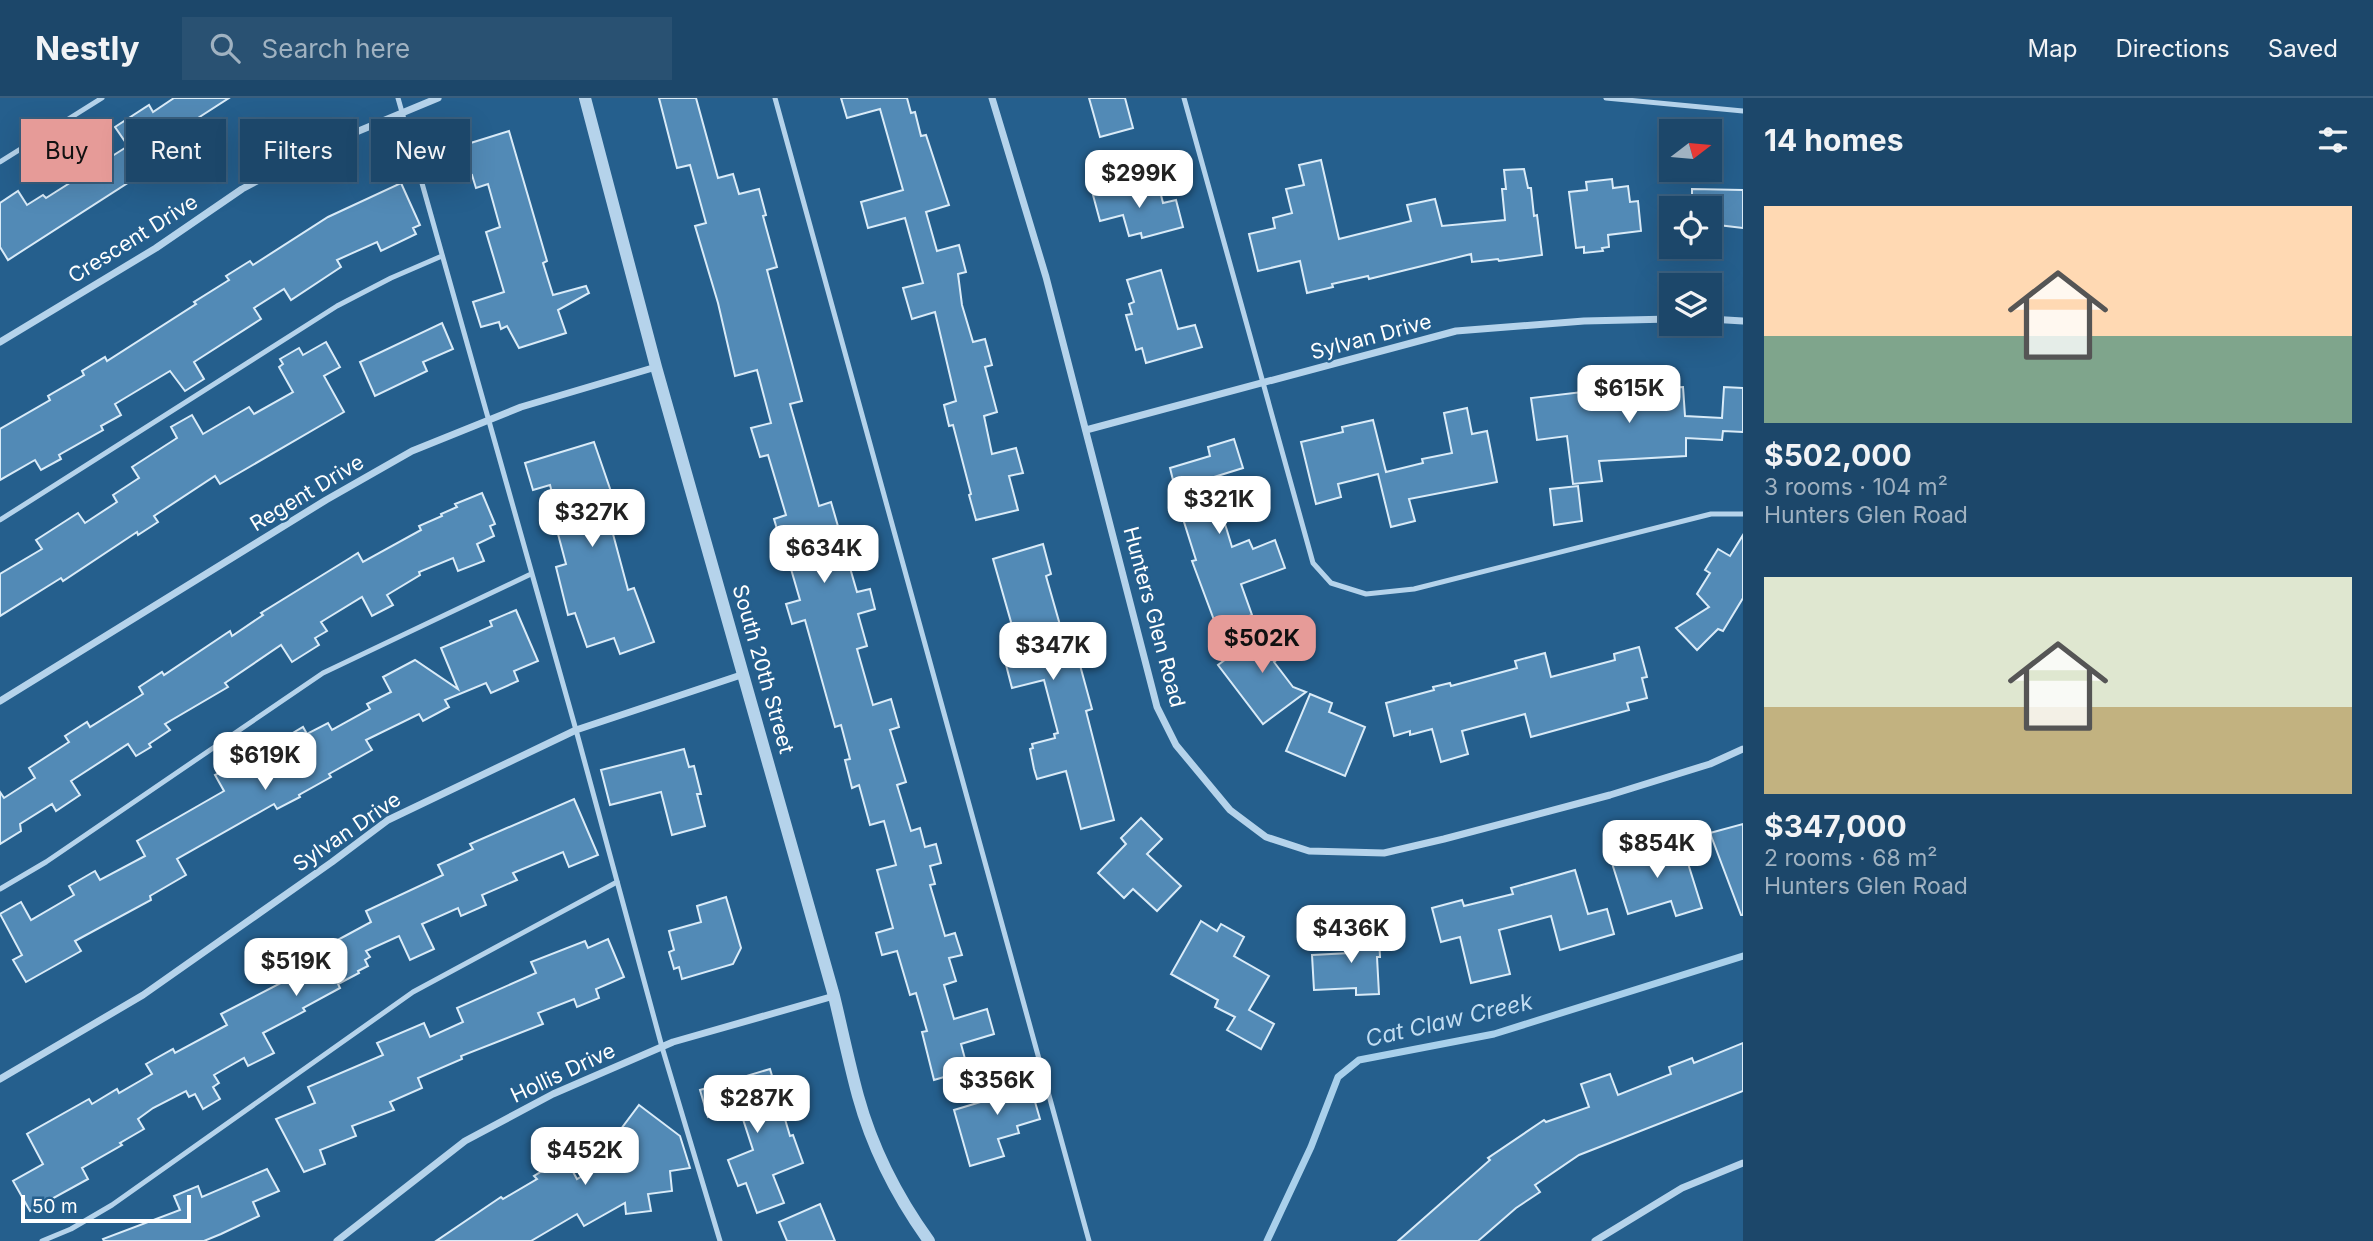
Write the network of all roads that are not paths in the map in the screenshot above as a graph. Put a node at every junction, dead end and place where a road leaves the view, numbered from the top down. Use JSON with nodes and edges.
{"nodes":[{"id":1,"x":102,"y":98,"type":"edge"},
{"id":2,"x":398,"y":98,"type":"edge"},
{"id":3,"x":438,"y":98,"type":"edge"},
{"id":4,"x":585,"y":98,"type":"edge"},
{"id":5,"x":775,"y":98,"type":"edge"},
{"id":6,"x":992,"y":98,"type":"edge"},
{"id":7,"x":1184,"y":98,"type":"edge"},
{"id":8,"x":1606,"y":98,"type":"edge"},
{"id":9,"x":1743,"y":111,"type":"edge"},
{"id":10,"x":402,"y":113,"type":"junction"},
{"id":11,"x":0,"y":162,"type":"edge"},
{"id":12,"x":442,"y":256,"type":"junction"},
{"id":13,"x":1659,"y":319,"type":"edge"},
{"id":14,"x":1722,"y":320,"type":"edge"},
{"id":15,"x":1743,"y":321,"type":"edge"},
{"id":16,"x":0,"y":342,"type":"edge"},
{"id":17,"x":656,"y":367,"type":"junction"},
{"id":18,"x":1264,"y":384,"type":"junction"},
{"id":19,"x":488,"y":420,"type":"junction"},
{"id":20,"x":1086,"y":430,"type":"junction"},
{"id":21,"x":1743,"y":514,"type":"edge"},
{"id":22,"x":0,"y":520,"type":"edge"},
{"id":23,"x":531,"y":574,"type":"junction"},
{"id":24,"x":744,"y":674,"type":"junction"},
{"id":25,"x":0,"y":701,"type":"edge"},
{"id":26,"x":576,"y":730,"type":"junction"},
{"id":27,"x":1743,"y":749,"type":"edge"},
{"id":28,"x":617,"y":883,"type":"junction"},
{"id":29,"x":0,"y":889,"type":"edge"},
{"id":30,"x":834,"y":996,"type":"junction"},
{"id":31,"x":662,"y":1047,"type":"junction"},
{"id":32,"x":0,"y":1079,"type":"edge"},
{"id":33,"x":1743,"y":1163,"type":"edge"},
{"id":34,"x":717,"y":1240,"type":"edge"},
{"id":35,"x":42,"y":1241,"type":"edge"},
{"id":36,"x":337,"y":1241,"type":"edge"},
{"id":37,"x":929,"y":1241,"type":"edge"},
{"id":38,"x":1089,"y":1241,"type":"edge"},
{"id":39,"x":1594,"y":1241,"type":"edge"}],
"edges":[{"from":1,"to":11,"type":"lane"},
{"from":2,"to":10,"type":"lane"},
{"from":3,"to":10,"type":"street","name":"Crescent Drive"},
{"from":4,"to":17,"type":"street","name":"South 20th Street"},
{"from":5,"to":38,"type":"lane"},
{"from":6,"to":20,"type":"street","name":"Hunters Glen Road"},
{"from":7,"to":18,"type":"lane"},
{"from":8,"to":9,"type":"lane"},
{"from":10,"to":12,"type":"lane"},
{"from":10,"to":16,"type":"street","name":"Crescent Drive"},
{"from":12,"to":19,"type":"lane"},
{"from":12,"to":22,"type":"lane"},
{"from":13,"to":18,"type":"street","name":"Sylvan Drive"},
{"from":14,"to":15,"type":"street"},
{"from":17,"to":19,"type":"street","name":"Regent Drive"},
{"from":17,"to":24,"type":"street","name":"South 20th Street"},
{"from":18,"to":20,"type":"street","name":"Sylvan Drive"},
{"from":18,"to":21,"type":"lane"},
{"from":19,"to":23,"type":"lane"},
{"from":19,"to":25,"type":"street","name":"Regent Drive"},
{"from":20,"to":27,"type":"street","name":"Hunters Glen Road"},
{"from":23,"to":26,"type":"lane"},
{"from":23,"to":29,"type":"lane"},
{"from":24,"to":26,"type":"street","name":"Sylvan Drive"},
{"from":24,"to":30,"type":"street","name":"South 20th Street"},
{"from":26,"to":28,"type":"lane"},
{"from":26,"to":32,"type":"street","name":"Sylvan Drive"},
{"from":28,"to":31,"type":"lane"},
{"from":28,"to":35,"type":"lane"},
{"from":30,"to":31,"type":"street","name":"Hollis Drive"},
{"from":30,"to":37,"type":"street","name":"South 20th Street"},
{"from":31,"to":34,"type":"lane"},
{"from":31,"to":36,"type":"street","name":"Hollis Drive"},
{"from":33,"to":39,"type":"street"}]}
